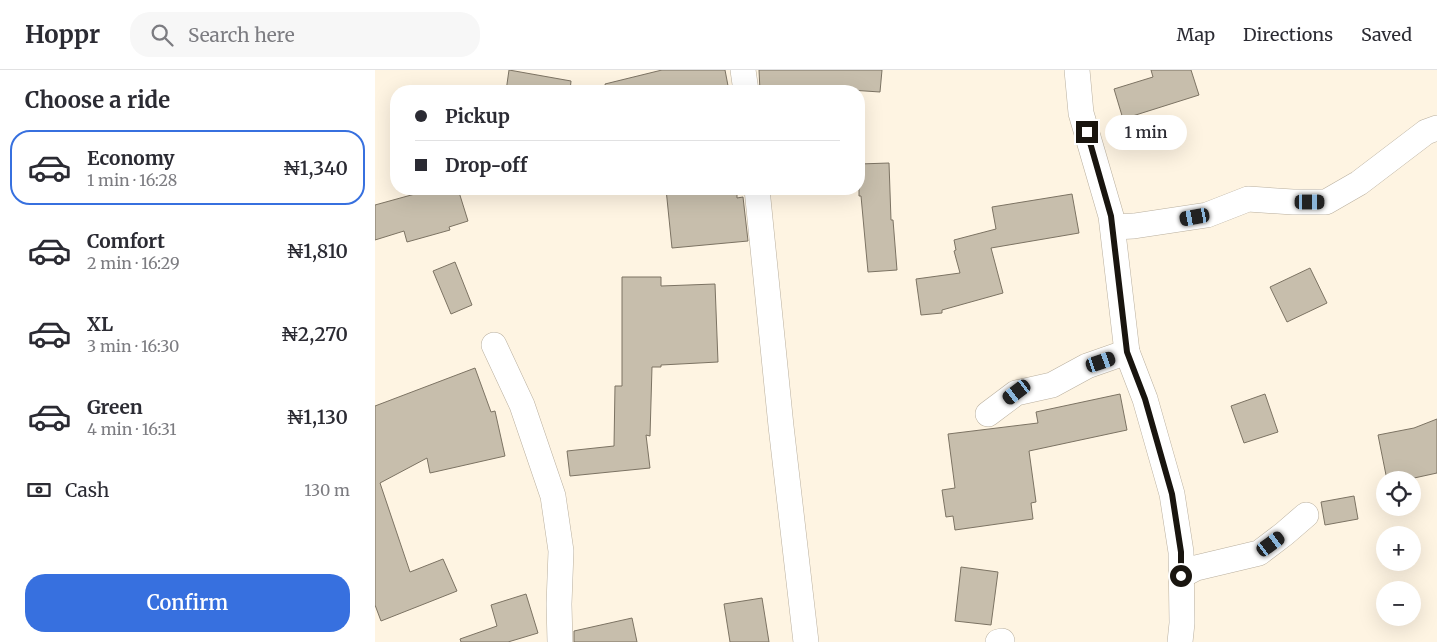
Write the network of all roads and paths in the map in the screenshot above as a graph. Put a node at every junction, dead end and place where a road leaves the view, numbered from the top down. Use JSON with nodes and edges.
{"nodes":[{"id":1,"x":743,"y":70,"type":"edge"},
{"id":2,"x":1077,"y":70,"type":"edge"},
{"id":3,"x":746,"y":85,"type":"edge"},
{"id":4,"x":1437,"y":128,"type":"edge"},
{"id":5,"x":758,"y":195,"type":"edge"},
{"id":6,"x":1113,"y":227,"type":"junction"},
{"id":7,"x":494,"y":345,"type":"dead end"},
{"id":8,"x":1127,"y":352,"type":"junction"},
{"id":9,"x":988,"y":414,"type":"dead end"},
{"id":10,"x":1306,"y":515,"type":"dead end"},
{"id":11,"x":1181,"y":576,"type":"junction"},
{"id":12,"x":560,"y":642,"type":"edge"},
{"id":13,"x":806,"y":642,"type":"edge"},
{"id":14,"x":1180,"y":642,"type":"edge"}],
"edges":[{"from":1,"to":3,"type":"street"},
{"from":2,"to":6,"type":"street"},
{"from":4,"to":6,"type":"street"},
{"from":5,"to":13,"type":"street"},
{"from":6,"to":8,"type":"street"},
{"from":7,"to":12,"type":"street"},
{"from":8,"to":9,"type":"street"},
{"from":8,"to":11,"type":"street"},
{"from":10,"to":11,"type":"street"},
{"from":11,"to":14,"type":"street"}]}
